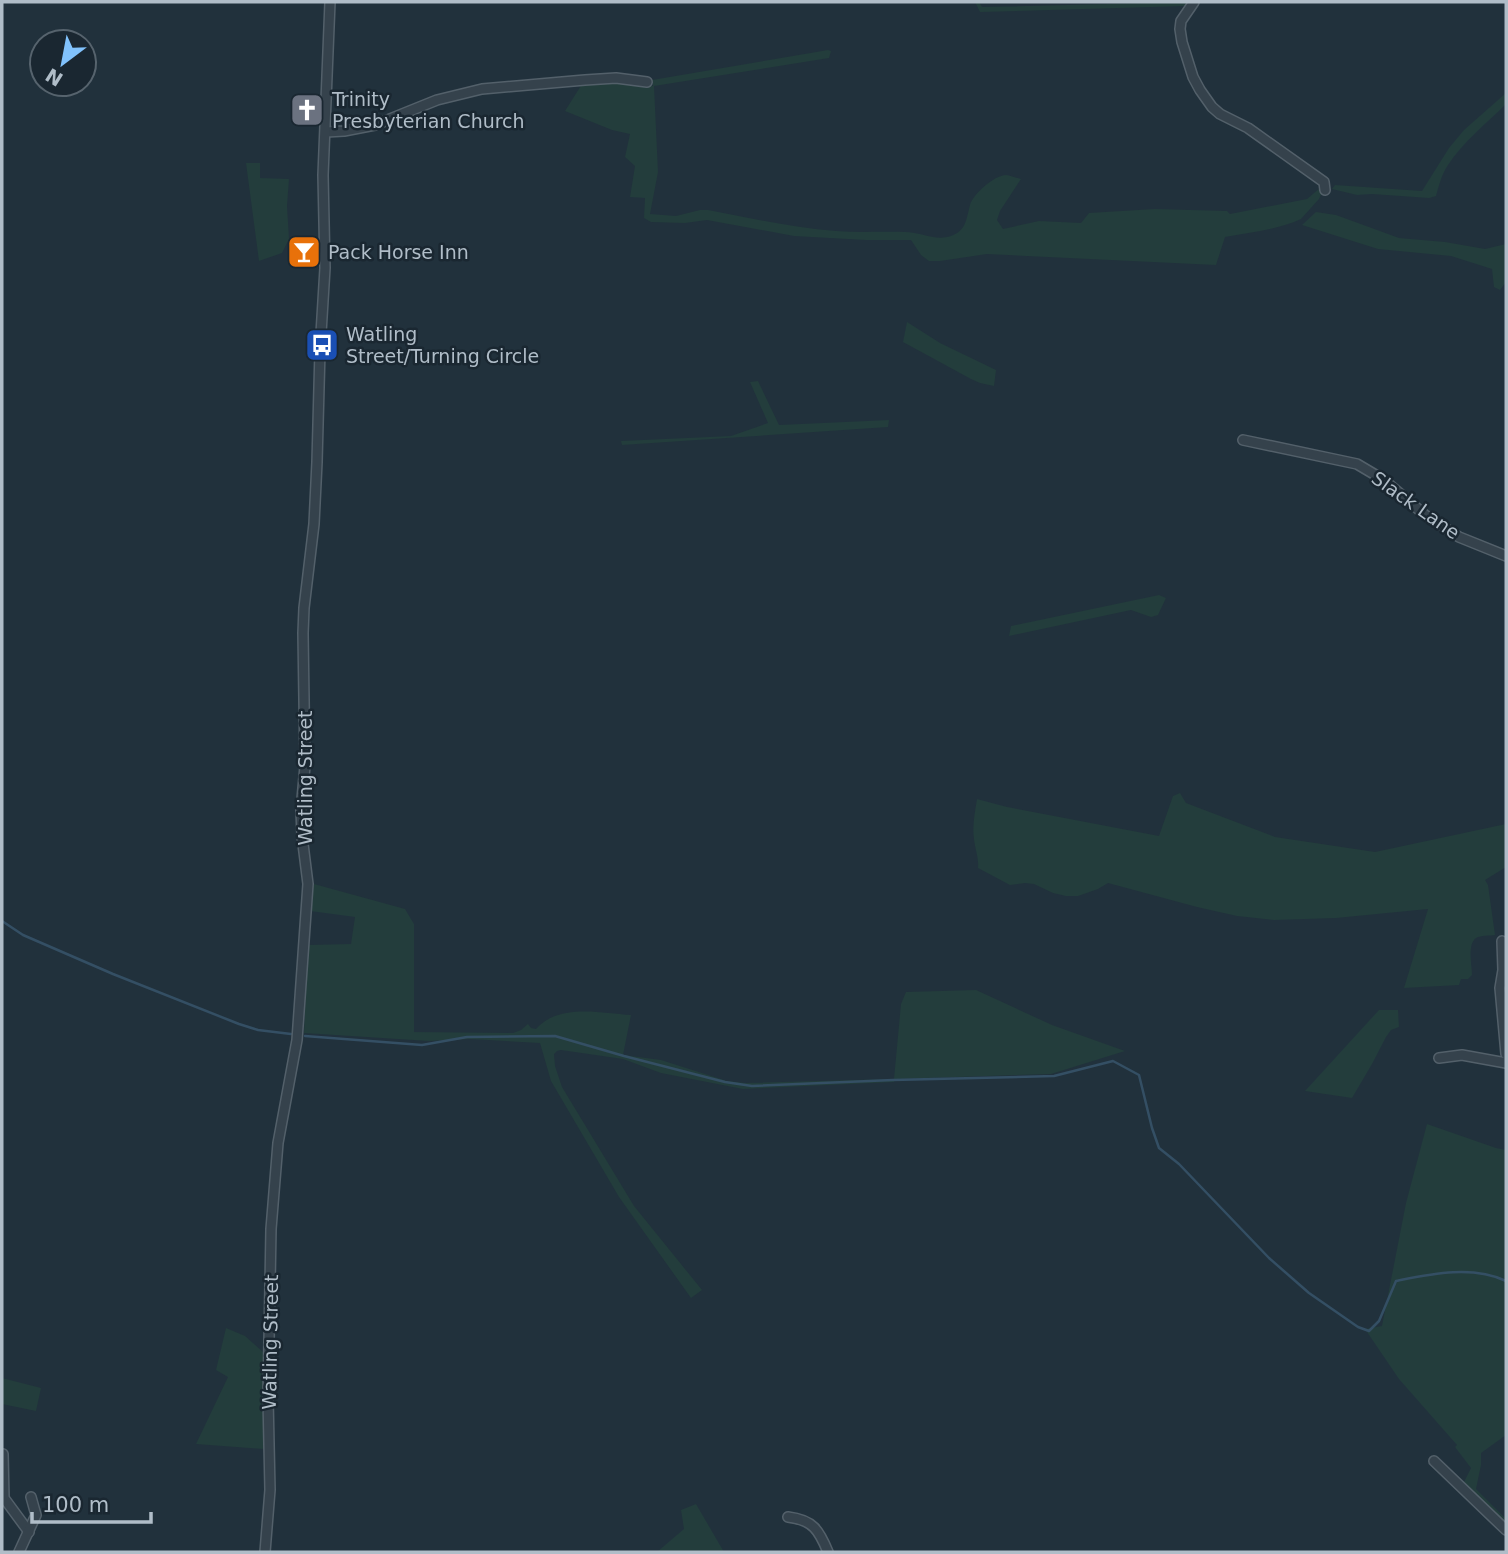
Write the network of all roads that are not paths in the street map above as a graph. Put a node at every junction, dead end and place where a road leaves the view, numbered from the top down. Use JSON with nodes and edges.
{"nodes":[{"id":1,"x":330,"y":2,"type":"edge"},
{"id":2,"x":1195,"y":2,"type":"edge"},
{"id":3,"x":647,"y":82,"type":"dead end"},
{"id":4,"x":326,"y":132,"type":"junction"},
{"id":5,"x":1325,"y":190,"type":"dead end"},
{"id":6,"x":1243,"y":440,"type":"dead end"},
{"id":7,"x":1506,"y":556,"type":"edge"},
{"id":8,"x":1502,"y":941,"type":"dead end"},
{"id":9,"x":1506,"y":1054,"type":"edge"},
{"id":10,"x":1439,"y":1058,"type":"dead end"},
{"id":11,"x":1506,"y":1063,"type":"edge"},
{"id":12,"x":2,"y":1454,"type":"edge"},
{"id":13,"x":1434,"y":1461,"type":"dead end"},
{"id":14,"x":31,"y":1497,"type":"dead end"},
{"id":15,"x":788,"y":1517,"type":"dead end"},
{"id":16,"x":1506,"y":1530,"type":"edge"},
{"id":17,"x":29,"y":1532,"type":"junction"},
{"id":18,"x":19,"y":1552,"type":"edge"},
{"id":19,"x":265,"y":1552,"type":"edge"},
{"id":20,"x":828,"y":1552,"type":"edge"}],
"edges":[{"from":1,"to":4,"type":"street","name":"Watling Street"},
{"from":2,"to":5,"type":"street"},
{"from":3,"to":4,"type":"street"},
{"from":4,"to":19,"type":"street","name":"Watling Street"},
{"from":6,"to":7,"type":"street","name":"Slack Lane"},
{"from":8,"to":9,"type":"street"},
{"from":10,"to":11,"type":"street"},
{"from":12,"to":17,"type":"street"},
{"from":13,"to":16,"type":"street"},
{"from":14,"to":17,"type":"street"},
{"from":15,"to":20,"type":"street"},
{"from":17,"to":18,"type":"street"}]}
